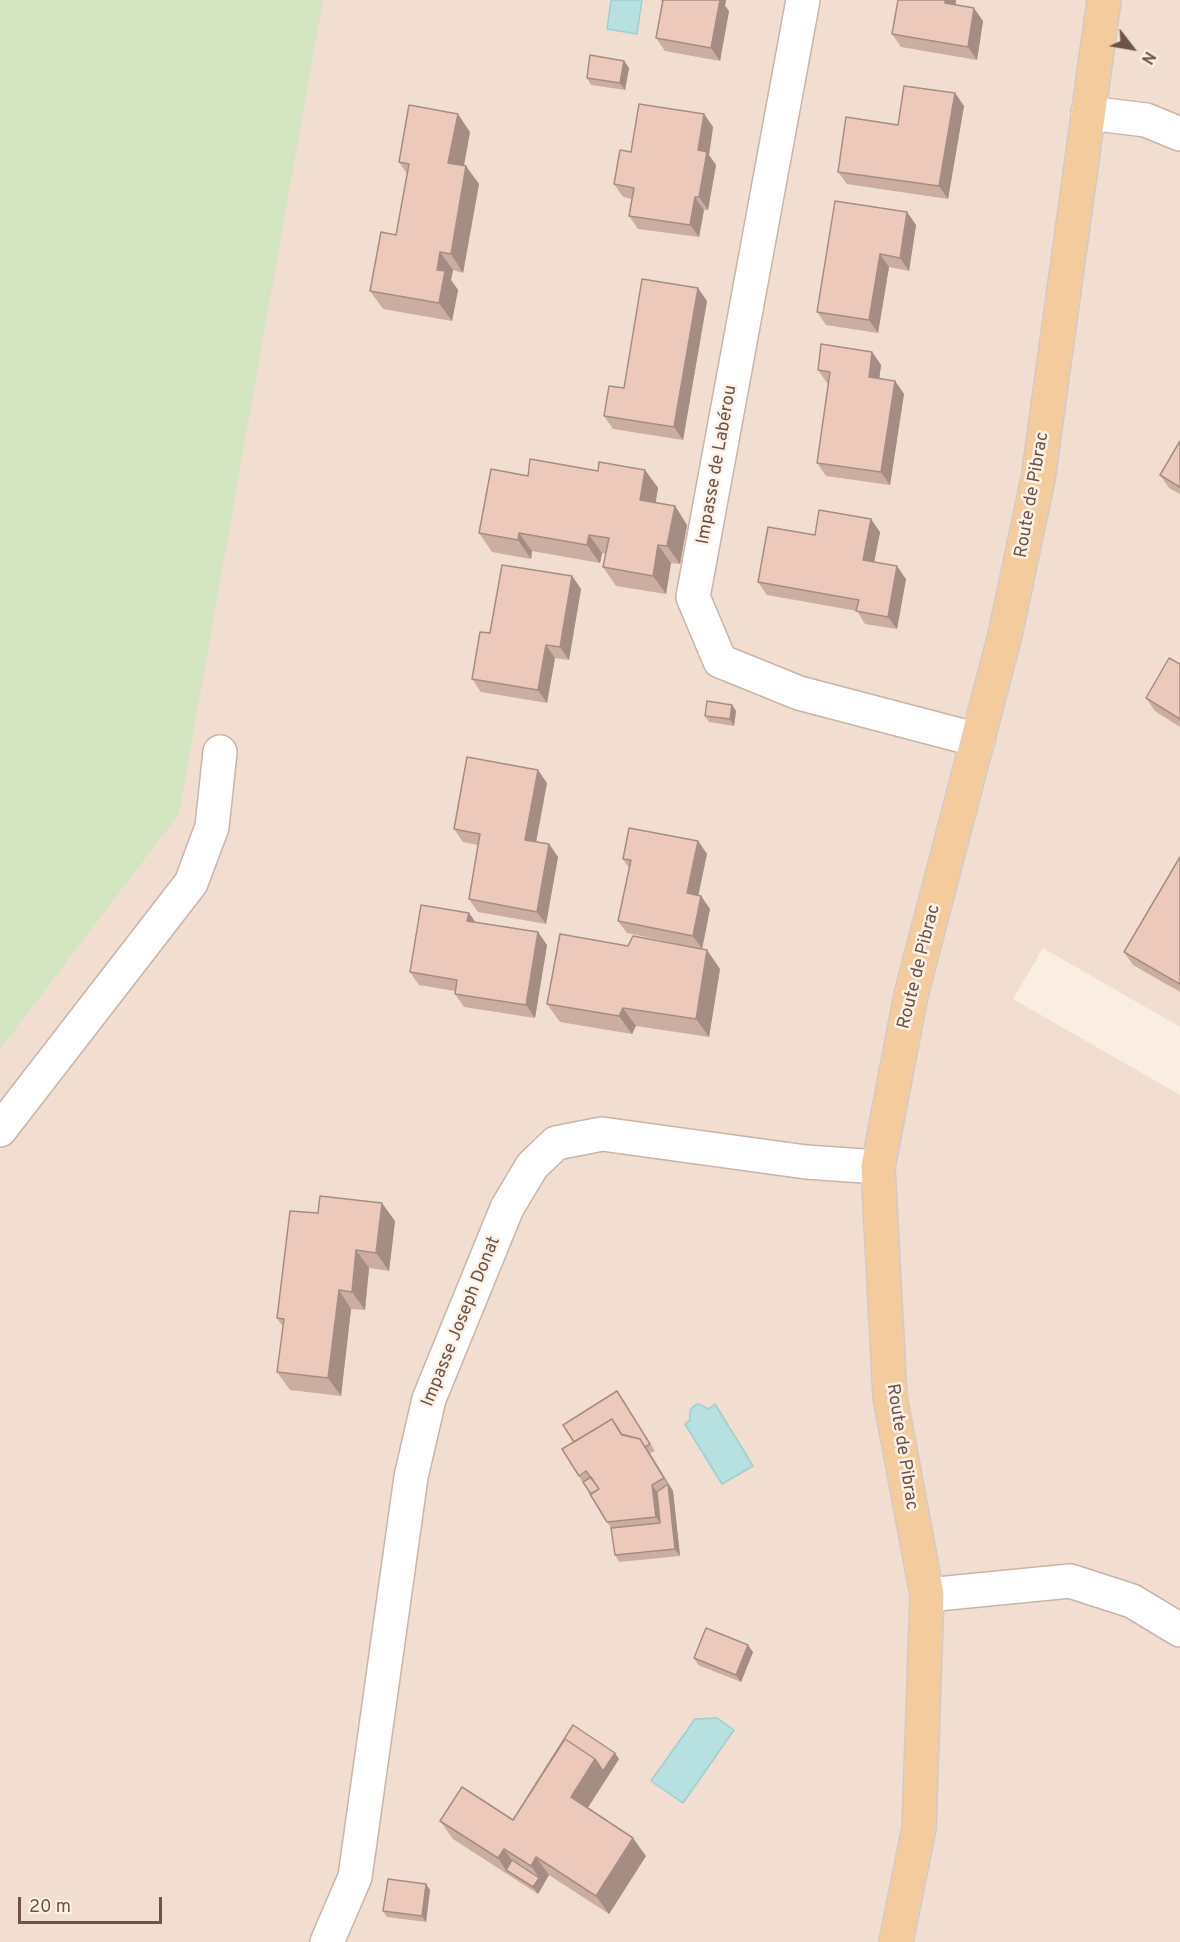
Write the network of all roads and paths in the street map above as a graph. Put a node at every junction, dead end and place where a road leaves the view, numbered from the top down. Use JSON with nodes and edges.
{"nodes":[{"id":1,"x":803,"y":0,"type":"edge"},
{"id":2,"x":1104,"y":0,"type":"edge"},
{"id":3,"x":1088,"y":113,"type":"junction"},
{"id":4,"x":1180,"y":134,"type":"edge"},
{"id":5,"x":978,"y":740,"type":"junction"},
{"id":6,"x":220,"y":752,"type":"dead end"},
{"id":7,"x":0,"y":1130,"type":"edge"},
{"id":8,"x":878,"y":1167,"type":"junction"},
{"id":9,"x":927,"y":1595,"type":"junction"},
{"id":10,"x":1180,"y":1630,"type":"edge"},
{"id":11,"x":327,"y":1942,"type":"edge"},
{"id":12,"x":896,"y":1942,"type":"edge"}],
"edges":[{"from":1,"to":5,"type":"street","name":"Impasse de Labérou"},
{"from":2,"to":3,"type":"main road","name":"Route de Pibrac"},
{"from":3,"to":4,"type":"street"},
{"from":3,"to":5,"type":"main road","name":"Route de Pibrac"},
{"from":5,"to":8,"type":"main road","name":"Route de Pibrac"},
{"from":6,"to":7,"type":"street"},
{"from":8,"to":9,"type":"main road","name":"Route de Pibrac"},
{"from":8,"to":11,"type":"street","name":"Impasse Joseph Donat"},
{"from":9,"to":10,"type":"street"},
{"from":9,"to":12,"type":"main road","name":"Route de Pibrac"}]}
